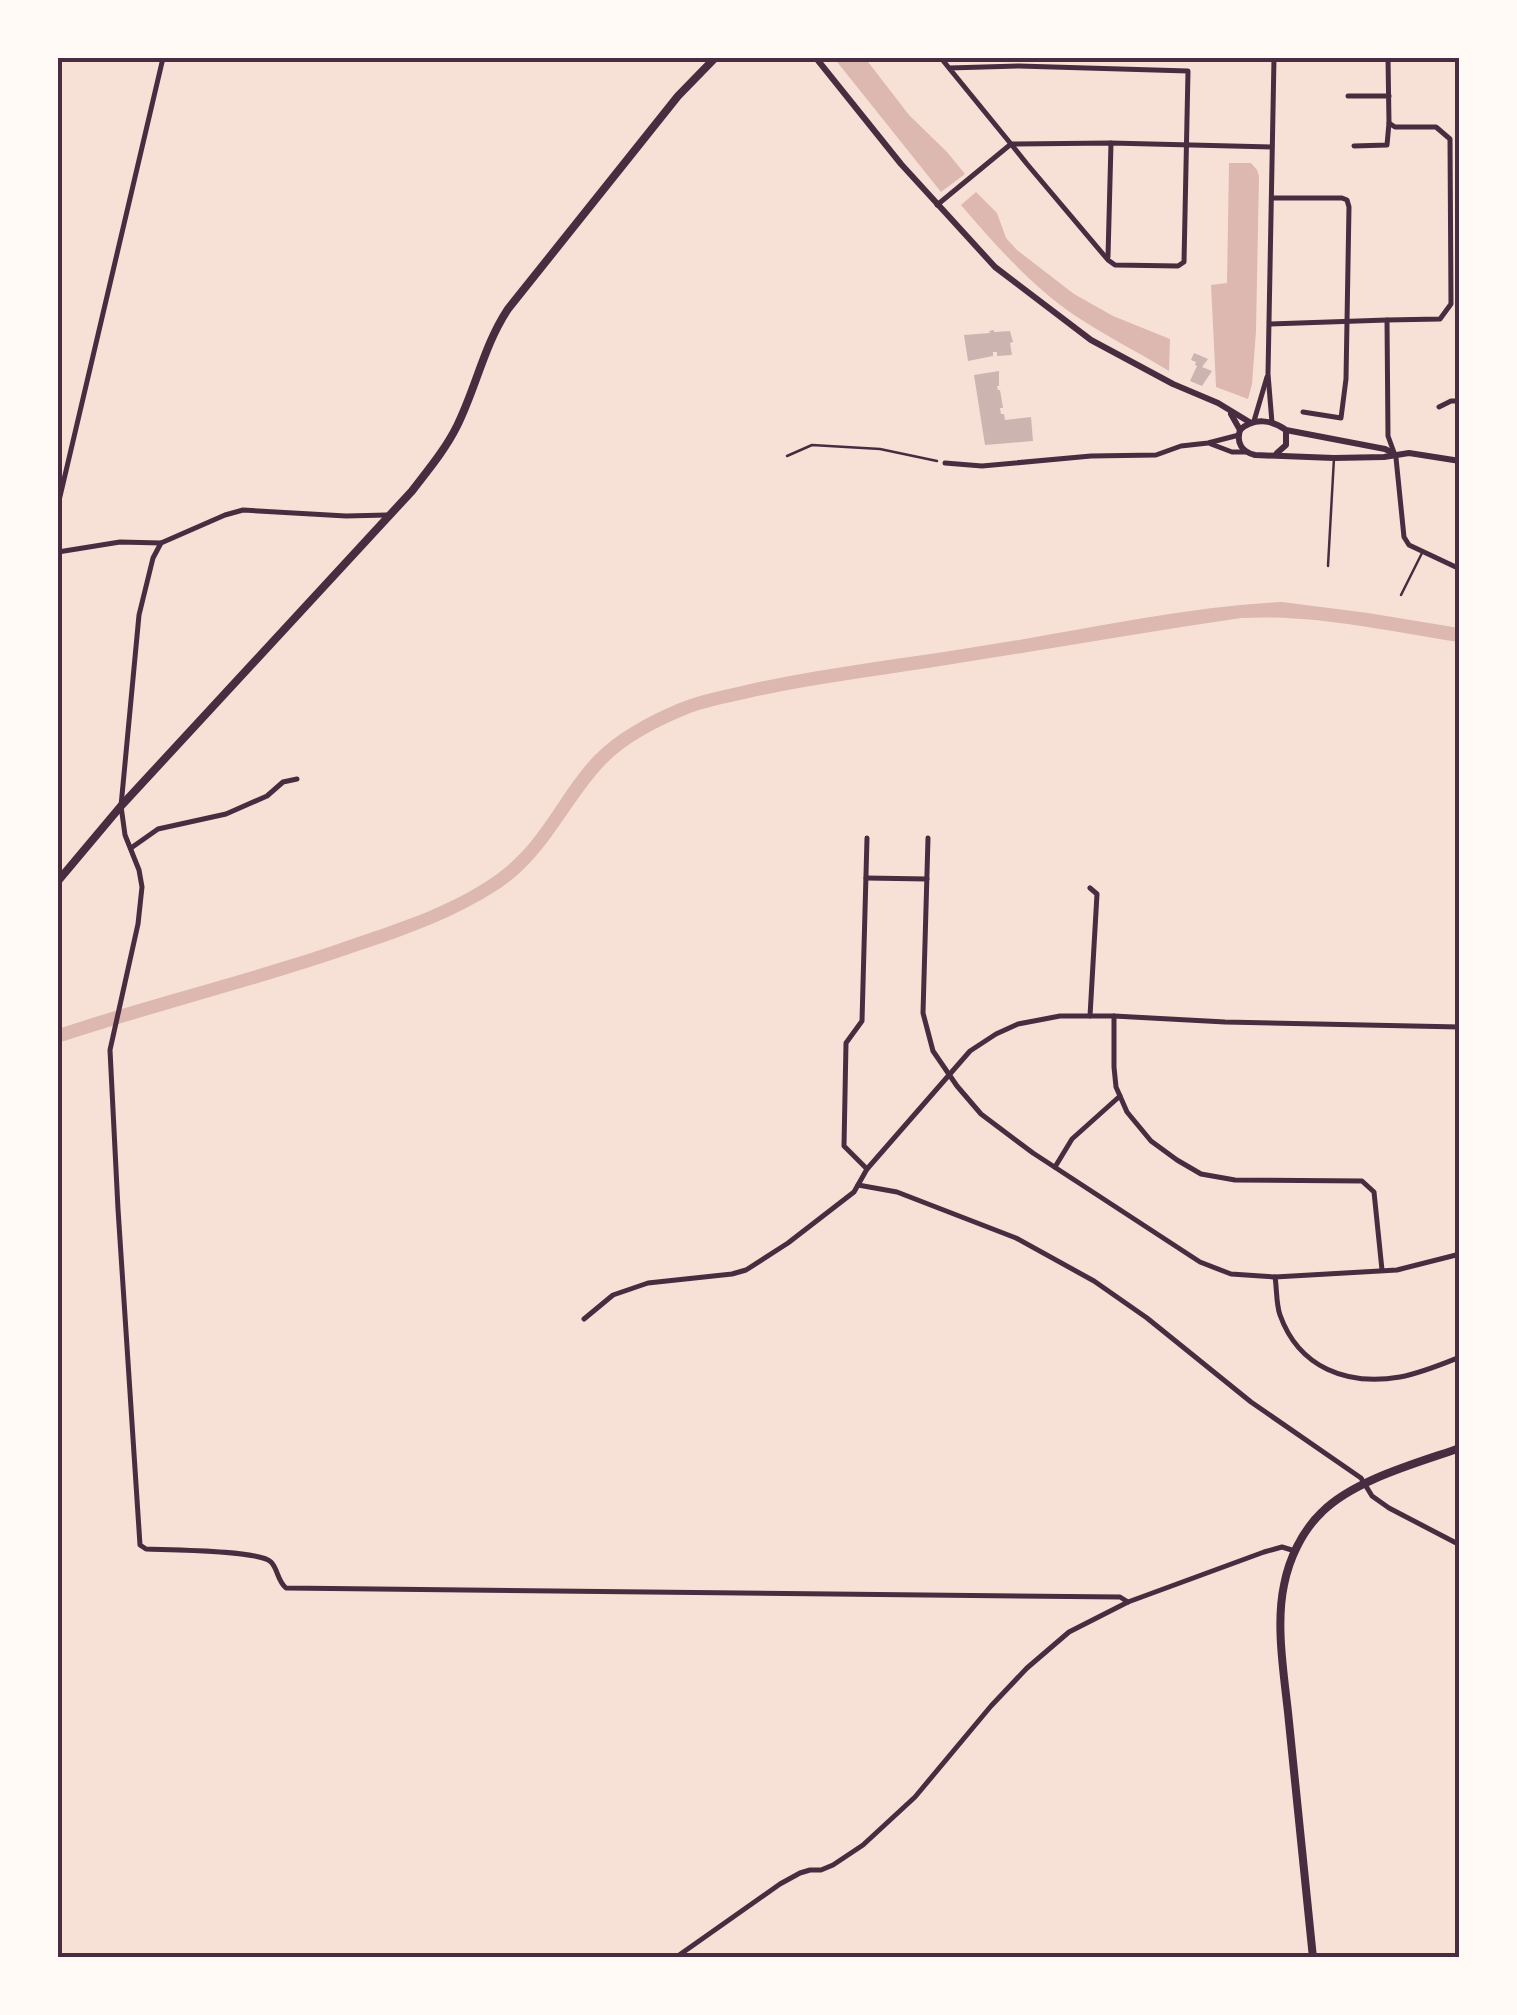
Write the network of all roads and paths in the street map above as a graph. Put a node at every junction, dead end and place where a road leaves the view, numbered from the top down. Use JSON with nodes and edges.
{"nodes":[{"id":1,"x":163,"y":58,"type":"edge"},
{"id":2,"x":714,"y":58,"type":"edge"},
{"id":3,"x":816,"y":58,"type":"edge"},
{"id":4,"x":940,"y":58,"type":"edge"},
{"id":5,"x":1274,"y":58,"type":"edge"},
{"id":6,"x":1388,"y":58,"type":"edge"},
{"id":7,"x":1188,"y":59,"type":"edge"},
{"id":8,"x":949,"y":68,"type":"junction"},
{"id":9,"x":1188,"y":70,"type":"junction"},
{"id":10,"x":1348,"y":96,"type":"dead end"},
{"id":11,"x":1389,"y":96,"type":"junction"},
{"id":12,"x":1389,"y":123,"type":"junction"},
{"id":13,"x":1111,"y":143,"type":"junction"},
{"id":14,"x":1011,"y":144,"type":"junction"},
{"id":15,"x":1187,"y":145,"type":"junction"},
{"id":16,"x":1354,"y":146,"type":"dead end"},
{"id":17,"x":1272,"y":147,"type":"junction"},
{"id":18,"x":1272,"y":198,"type":"junction"},
{"id":19,"x":937,"y":205,"type":"junction"},
{"id":20,"x":1108,"y":260,"type":"junction"},
{"id":21,"x":1387,"y":320,"type":"junction"},
{"id":22,"x":1346,"y":321,"type":"junction"},
{"id":23,"x":1269,"y":324,"type":"junction"},
{"id":24,"x":1268,"y":374,"type":"junction"},
{"id":25,"x":1460,"y":402,"type":"edge"},
{"id":26,"x":1439,"y":408,"type":"dead end"},
{"id":27,"x":1230,"y":412,"type":"junction"},
{"id":28,"x":1303,"y":412,"type":"dead end"},
{"id":29,"x":1252,"y":422,"type":"junction"},
{"id":30,"x":1272,"y":423,"type":"junction"},
{"id":31,"x":1286,"y":430,"type":"junction"},
{"id":32,"x":1240,"y":432,"type":"junction"},
{"id":33,"x":1334,"y":440,"type":"junction"},
{"id":34,"x":1208,"y":443,"type":"junction"},
{"id":35,"x":1245,"y":452,"type":"junction"},
{"id":36,"x":1276,"y":454,"type":"junction"},
{"id":37,"x":1394,"y":454,"type":"junction"},
{"id":38,"x":787,"y":456,"type":"dead end"},
{"id":39,"x":1334,"y":458,"type":"junction"},
{"id":40,"x":1460,"y":460,"type":"edge"},
{"id":41,"x":945,"y":463,"type":"joint"},
{"id":42,"x":58,"y":504,"type":"edge"},
{"id":43,"x":389,"y":515,"type":"junction"},
{"id":44,"x":161,"y":543,"type":"junction"},
{"id":45,"x":1422,"y":551,"type":"junction"},
{"id":46,"x":58,"y":552,"type":"edge"},
{"id":47,"x":1328,"y":566,"type":"dead end"},
{"id":48,"x":1460,"y":569,"type":"edge"},
{"id":49,"x":1401,"y":595,"type":"dead end"},
{"id":50,"x":297,"y":779,"type":"dead end"},
{"id":51,"x":122,"y":806,"type":"junction"},
{"id":52,"x":868,"y":838,"type":"dead end"},
{"id":53,"x":928,"y":838,"type":"dead end"},
{"id":54,"x":131,"y":848,"type":"junction"},
{"id":55,"x":866,"y":878,"type":"junction"},
{"id":56,"x":927,"y":879,"type":"junction"},
{"id":57,"x":58,"y":881,"type":"edge"},
{"id":58,"x":1090,"y":888,"type":"dead end"},
{"id":59,"x":1090,"y":1016,"type":"junction"},
{"id":60,"x":1114,"y":1016,"type":"junction"},
{"id":61,"x":1460,"y":1027,"type":"edge"},
{"id":62,"x":949,"y":1074,"type":"junction"},
{"id":63,"x":1120,"y":1096,"type":"junction"},
{"id":64,"x":1054,"y":1168,"type":"junction"},
{"id":65,"x":867,"y":1169,"type":"junction"},
{"id":66,"x":858,"y":1185,"type":"junction"},
{"id":67,"x":1460,"y":1254,"type":"edge"},
{"id":68,"x":1382,"y":1270,"type":"junction"},
{"id":69,"x":1275,"y":1277,"type":"junction"},
{"id":70,"x":584,"y":1319,"type":"dead end"},
{"id":71,"x":1460,"y":1358,"type":"edge"},
{"id":72,"x":1460,"y":1448,"type":"edge"},
{"id":73,"x":1365,"y":1485,"type":"junction"},
{"id":74,"x":1460,"y":1545,"type":"edge"},
{"id":75,"x":1295,"y":1551,"type":"junction"},
{"id":76,"x":1128,"y":1602,"type":"junction"},
{"id":77,"x":675,"y":1958,"type":"edge"},
{"id":78,"x":1313,"y":1958,"type":"edge"}],
"edges":[{"from":1,"to":42,"type":"street"},
{"from":2,"to":43,"type":"main road"},
{"from":3,"to":19,"type":"street"},
{"from":4,"to":8,"type":"street"},
{"from":5,"to":17,"type":"street"},
{"from":6,"to":11,"type":"street"},
{"from":7,"to":9,"type":"street"},
{"from":8,"to":9,"type":"street"},
{"from":8,"to":14,"type":"street"},
{"from":9,"to":15,"type":"street"},
{"from":10,"to":11,"type":"street"},
{"from":11,"to":12,"type":"street"},
{"from":12,"to":16,"type":"street"},
{"from":12,"to":21,"type":"street"},
{"from":13,"to":14,"type":"street"},
{"from":13,"to":15,"type":"street"},
{"from":13,"to":20,"type":"street"},
{"from":14,"to":19,"type":"street"},
{"from":14,"to":20,"type":"street"},
{"from":15,"to":17,"type":"street"},
{"from":15,"to":20,"type":"street"},
{"from":17,"to":18,"type":"street"},
{"from":18,"to":22,"type":"street"},
{"from":18,"to":23,"type":"street"},
{"from":19,"to":27,"type":"street"},
{"from":21,"to":22,"type":"street"},
{"from":21,"to":37,"type":"street"},
{"from":22,"to":23,"type":"street"},
{"from":22,"to":28,"type":"street"},
{"from":23,"to":24,"type":"street"},
{"from":24,"to":29,"type":"street"},
{"from":24,"to":30,"type":"street"},
{"from":25,"to":26,"type":"street"},
{"from":27,"to":29,"type":"street"},
{"from":27,"to":32,"type":"street"},
{"from":29,"to":30,"type":"street"},
{"from":29,"to":32,"type":"street"},
{"from":30,"to":31,"type":"street"},
{"from":31,"to":33,"type":"street"},
{"from":31,"to":36,"type":"street"},
{"from":32,"to":34,"type":"street"},
{"from":32,"to":35,"type":"street"},
{"from":33,"to":37,"type":"street"},
{"from":33,"to":39,"type":"street"},
{"from":34,"to":35,"type":"street"},
{"from":34,"to":41,"type":"street"},
{"from":35,"to":36,"type":"street"},
{"from":36,"to":39,"type":"street"},
{"from":37,"to":39,"type":"street"},
{"from":37,"to":40,"type":"street"},
{"from":37,"to":45,"type":"street"},
{"from":38,"to":41,"type":"path"},
{"from":39,"to":47,"type":"lane"},
{"from":43,"to":44,"type":"street"},
{"from":43,"to":51,"type":"main road"},
{"from":44,"to":46,"type":"street"},
{"from":44,"to":51,"type":"street"},
{"from":45,"to":48,"type":"street"},
{"from":45,"to":49,"type":"lane"},
{"from":50,"to":54,"type":"street"},
{"from":51,"to":54,"type":"street"},
{"from":51,"to":57,"type":"main road"},
{"from":52,"to":55,"type":"street"},
{"from":53,"to":56,"type":"street"},
{"from":54,"to":76,"type":"street"},
{"from":55,"to":56,"type":"street"},
{"from":55,"to":65,"type":"street"},
{"from":56,"to":62,"type":"street"},
{"from":58,"to":59,"type":"street"},
{"from":59,"to":60,"type":"street"},
{"from":59,"to":62,"type":"street"},
{"from":60,"to":61,"type":"street"},
{"from":60,"to":63,"type":"street"},
{"from":62,"to":64,"type":"street"},
{"from":62,"to":65,"type":"street"},
{"from":63,"to":64,"type":"street"},
{"from":63,"to":68,"type":"street"},
{"from":64,"to":69,"type":"street"},
{"from":65,"to":66,"type":"street"},
{"from":66,"to":70,"type":"street"},
{"from":66,"to":73,"type":"street"},
{"from":67,"to":68,"type":"street"},
{"from":68,"to":69,"type":"street"},
{"from":69,"to":71,"type":"street"},
{"from":72,"to":73,"type":"main road"},
{"from":73,"to":74,"type":"street"},
{"from":73,"to":75,"type":"main road"},
{"from":75,"to":76,"type":"street"},
{"from":75,"to":78,"type":"main road"},
{"from":76,"to":77,"type":"street"}]}
